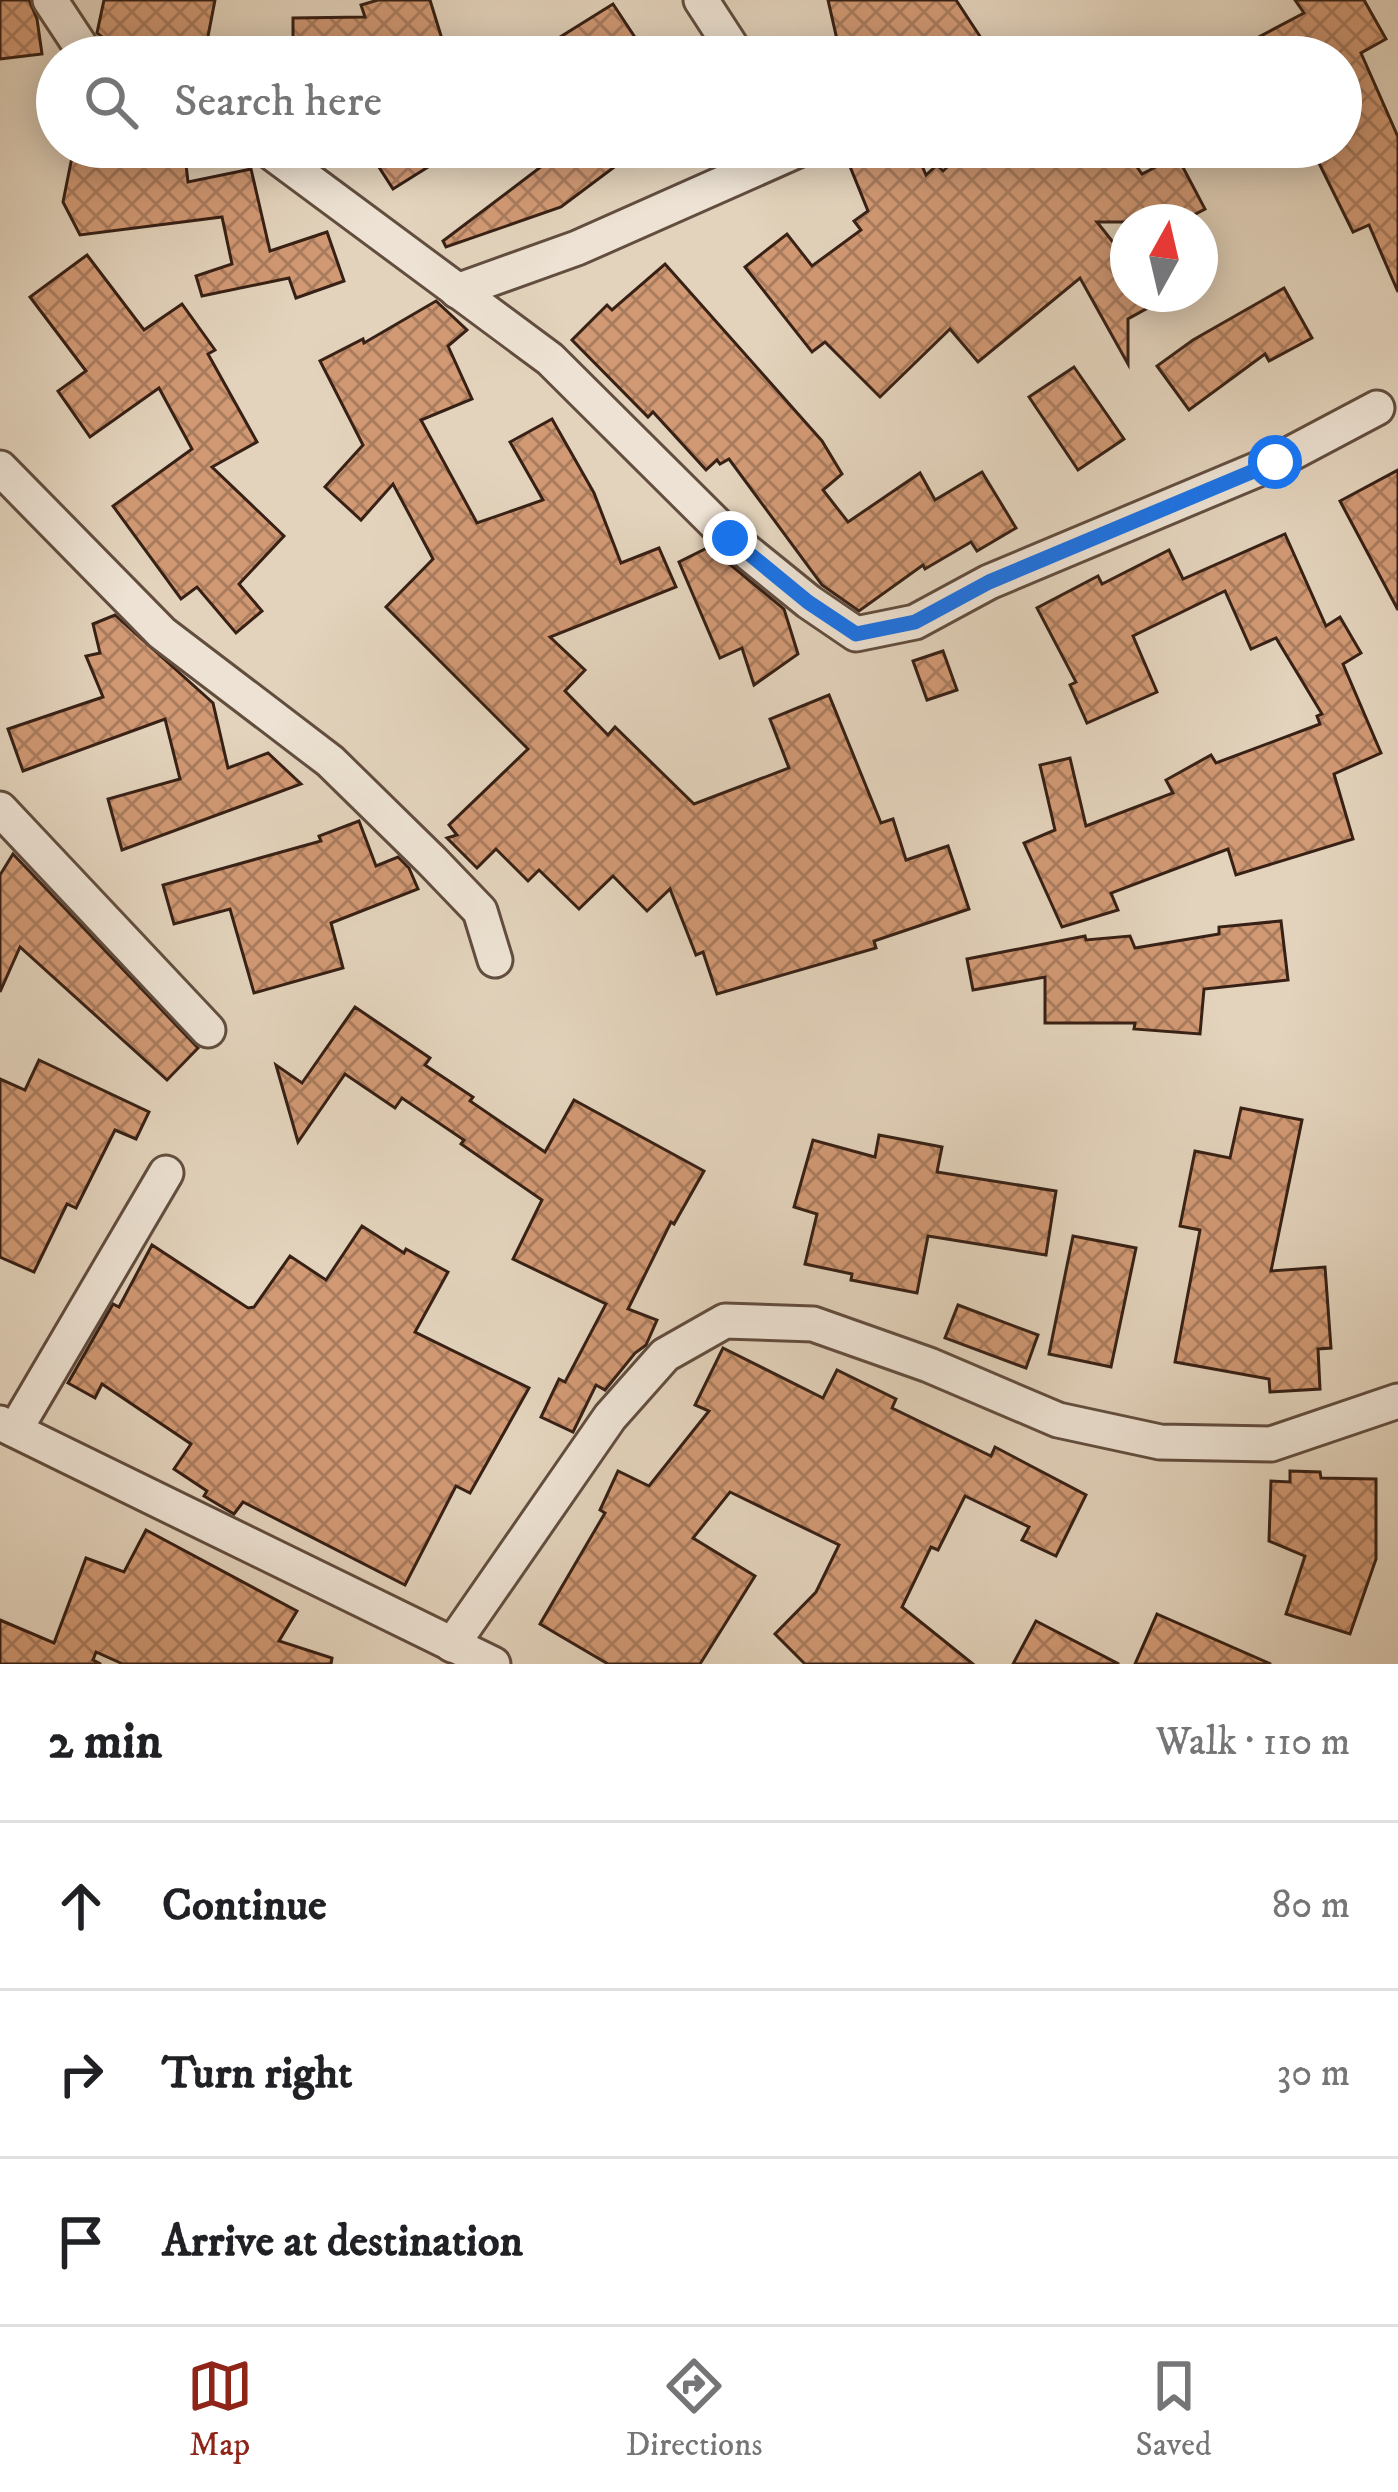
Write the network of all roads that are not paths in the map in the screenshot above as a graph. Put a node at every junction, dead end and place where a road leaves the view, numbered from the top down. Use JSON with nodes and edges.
{"nodes":[{"id":1,"x":50,"y":0,"type":"edge"},
{"id":2,"x":701,"y":0,"type":"edge"},
{"id":3,"x":74,"y":36,"type":"edge"},
{"id":4,"x":724,"y":36,"type":"edge"},
{"id":5,"x":292,"y":168,"type":"edge"},
{"id":6,"x":755,"y":168,"type":"edge"},
{"id":7,"x":457,"y":292,"type":"junction"},
{"id":8,"x":1377,"y":408,"type":"dead end"},
{"id":9,"x":0,"y":468,"type":"edge"},
{"id":10,"x":0,"y":809,"type":"edge"},
{"id":11,"x":495,"y":960,"type":"dead end"},
{"id":12,"x":208,"y":1030,"type":"dead end"},
{"id":13,"x":166,"y":1173,"type":"dead end"},
{"id":14,"x":1398,"y":1401,"type":"edge"},
{"id":15,"x":8,"y":1427,"type":"edge"},
{"id":16,"x":452,"y":1645,"type":"junction"},
{"id":17,"x":493,"y":1664,"type":"edge"}],
"edges":[{"from":1,"to":3,"type":"street"},
{"from":2,"to":4,"type":"street"},
{"from":5,"to":7,"type":"street"},
{"from":6,"to":7,"type":"street"},
{"from":7,"to":8,"type":"street"},
{"from":9,"to":11,"type":"street"},
{"from":10,"to":12,"type":"street"},
{"from":13,"to":15,"type":"street"},
{"from":14,"to":16,"type":"street"},
{"from":15,"to":16,"type":"street"},
{"from":16,"to":17,"type":"street"}]}
